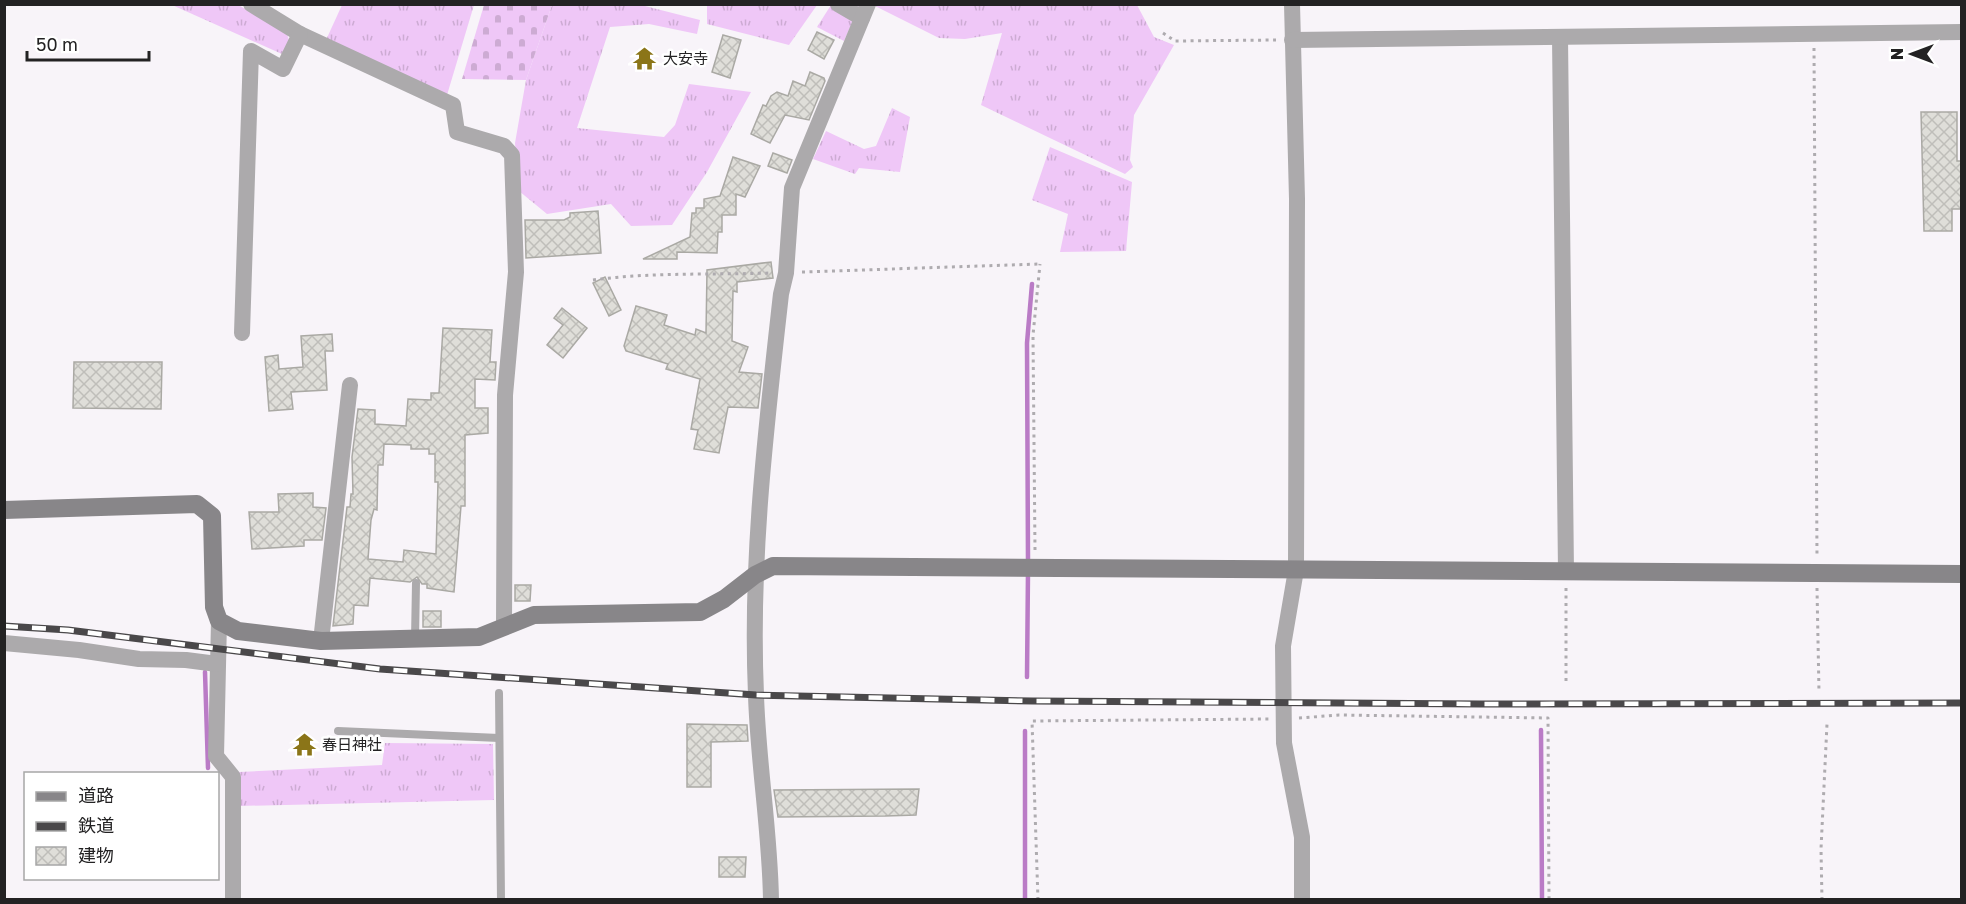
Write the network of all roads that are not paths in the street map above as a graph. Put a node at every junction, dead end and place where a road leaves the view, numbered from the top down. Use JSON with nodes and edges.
{"nodes":[{"id":1,"x":250,"y":4,"type":"edge"},
{"id":2,"x":838,"y":4,"type":"edge"},
{"id":3,"x":1292,"y":4,"type":"edge"},
{"id":4,"x":865,"y":11,"type":"edge"},
{"id":5,"x":1962,"y":32,"type":"edge"},
{"id":6,"x":300,"y":34,"type":"junction"},
{"id":7,"x":1560,"y":37,"type":"junction"},
{"id":8,"x":1292,"y":39,"type":"junction"},
{"id":9,"x":242,"y":333,"type":"dead end"},
{"id":10,"x":350,"y":385,"type":"dead end"},
{"id":11,"x":4,"y":510,"type":"edge"},
{"id":12,"x":1296,"y":570,"type":"junction"},
{"id":13,"x":1566,"y":572,"type":"junction"},
{"id":14,"x":1962,"y":574,"type":"edge"},
{"id":15,"x":755,"y":575,"type":"junction"},
{"id":16,"x":416,"y":583,"type":"dead end"},
{"id":17,"x":219,"y":621,"type":"junction"},
{"id":18,"x":504,"y":627,"type":"junction"},
{"id":19,"x":415,"y":640,"type":"junction"},
{"id":20,"x":321,"y":641,"type":"junction"},
{"id":21,"x":4,"y":643,"type":"edge"},
{"id":22,"x":217,"y":664,"type":"junction"},
{"id":23,"x":499,"y":693,"type":"dead end"},
{"id":24,"x":338,"y":731,"type":"dead end"},
{"id":25,"x":499,"y":738,"type":"junction"},
{"id":26,"x":233,"y":900,"type":"edge"},
{"id":27,"x":501,"y":900,"type":"edge"},
{"id":28,"x":771,"y":900,"type":"edge"},
{"id":29,"x":1302,"y":900,"type":"edge"}],
"edges":[{"from":1,"to":6,"type":"street"},
{"from":2,"to":4,"type":"street"},
{"from":3,"to":8,"type":"street"},
{"from":4,"to":15,"type":"street"},
{"from":5,"to":7,"type":"street"},
{"from":6,"to":9,"type":"street"},
{"from":6,"to":18,"type":"street"},
{"from":7,"to":8,"type":"street"},
{"from":7,"to":13,"type":"street"},
{"from":8,"to":12,"type":"street"},
{"from":10,"to":20,"type":"street"},
{"from":11,"to":17,"type":"street"},
{"from":12,"to":13,"type":"street"},
{"from":12,"to":15,"type":"street"},
{"from":12,"to":29,"type":"street"},
{"from":13,"to":14,"type":"street"},
{"from":15,"to":18,"type":"street"},
{"from":15,"to":28,"type":"street"},
{"from":16,"to":19,"type":"lane"},
{"from":17,"to":20,"type":"street"},
{"from":17,"to":22,"type":"street"},
{"from":18,"to":19,"type":"street"},
{"from":19,"to":20,"type":"street"},
{"from":21,"to":22,"type":"street"},
{"from":22,"to":26,"type":"street"},
{"from":23,"to":25,"type":"lane"},
{"from":24,"to":25,"type":"lane"},
{"from":25,"to":27,"type":"lane"}]}
